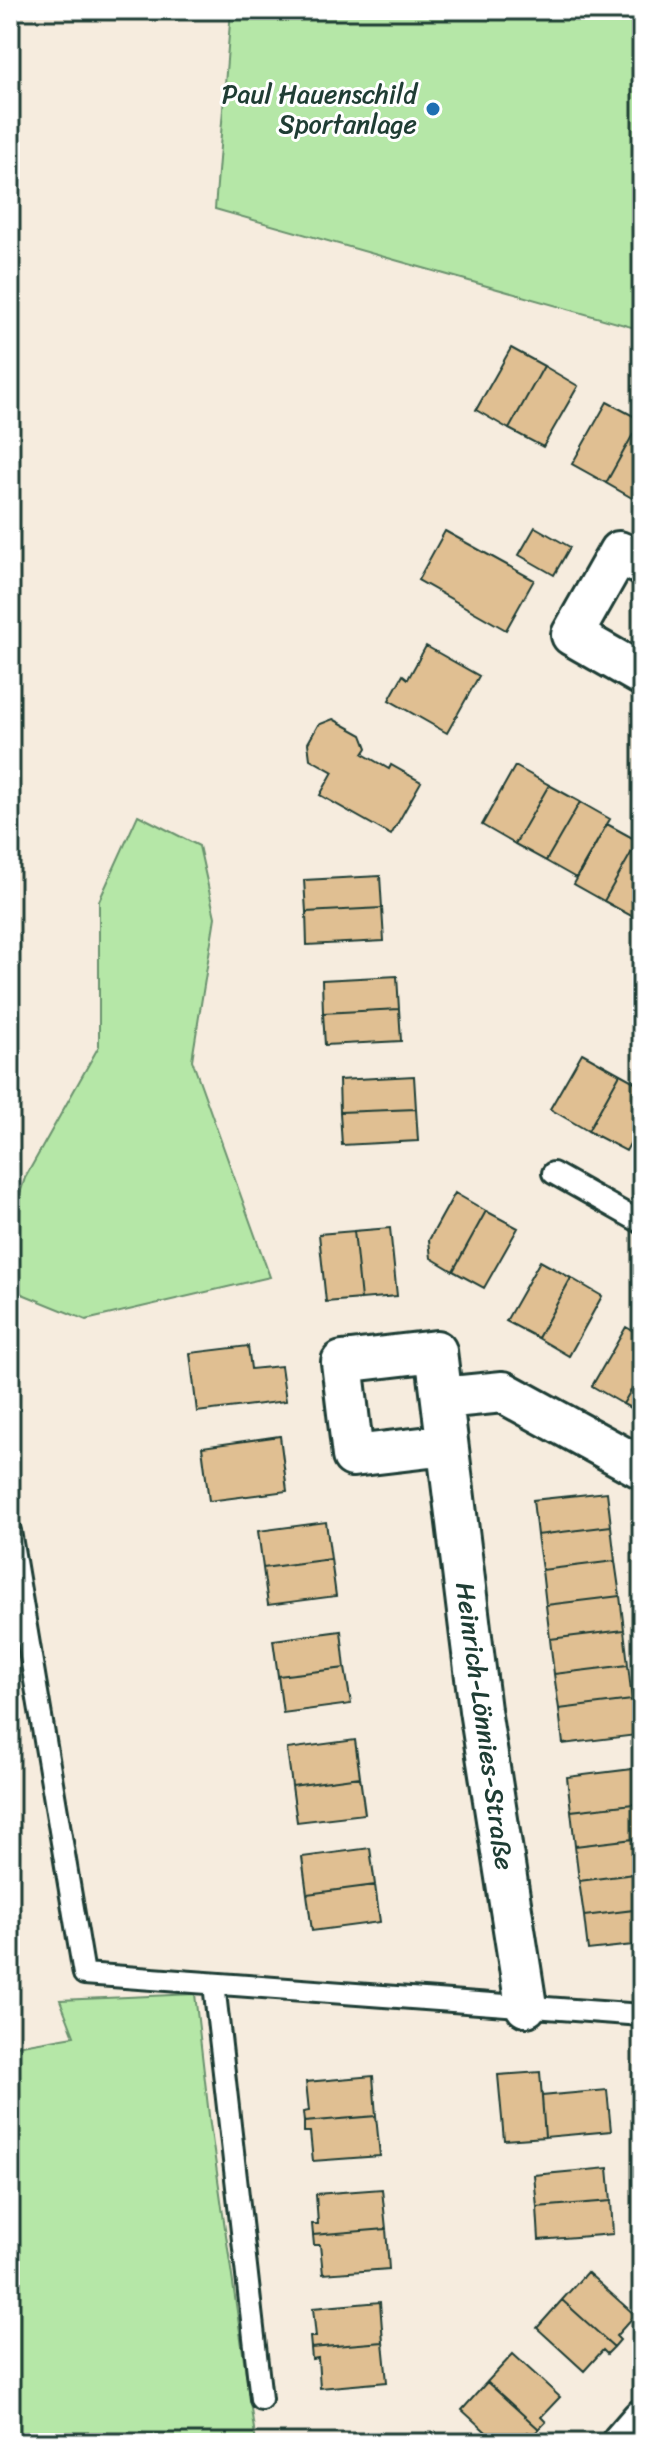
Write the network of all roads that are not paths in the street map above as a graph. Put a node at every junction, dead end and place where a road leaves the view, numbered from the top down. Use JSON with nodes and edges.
{"nodes":[{"id":1,"x":642,"y":565,"type":"edge"},
{"id":2,"x":642,"y":675,"type":"edge"},
{"id":3,"x":553,"y":1173,"type":"dead end"},
{"id":4,"x":642,"y":1223,"type":"edge"},
{"id":5,"x":442,"y":1398,"type":"junction"},
{"id":6,"x":447,"y":1445,"type":"junction"},
{"id":7,"x":642,"y":1468,"type":"edge"},
{"id":8,"x":10,"y":1531,"type":"edge"},
{"id":9,"x":214,"y":1984,"type":"junction"},
{"id":10,"x":526,"y":2006,"type":"junction"},
{"id":11,"x":642,"y":2015,"type":"edge"},
{"id":12,"x":261,"y":2399,"type":"dead end"},
{"id":13,"x":642,"y":2420,"type":"edge"},
{"id":14,"x":622,"y":2443,"type":"edge"}],
"edges":[{"from":1,"to":2,"type":"street"},
{"from":3,"to":4,"type":"lane"},
{"from":5,"to":6,"type":"street","name":"Heinrich-Lönnies-Straße"},
{"from":5,"to":6,"type":"street","name":"Heinrich-Lönnies-Straße"},
{"from":5,"to":7,"type":"street"},
{"from":6,"to":10,"type":"street","name":"Heinrich-Lönnies-Straße"},
{"from":8,"to":9,"type":"lane"},
{"from":9,"to":10,"type":"lane"},
{"from":9,"to":12,"type":"lane"},
{"from":10,"to":11,"type":"lane"},
{"from":13,"to":14,"type":"street"}]}
